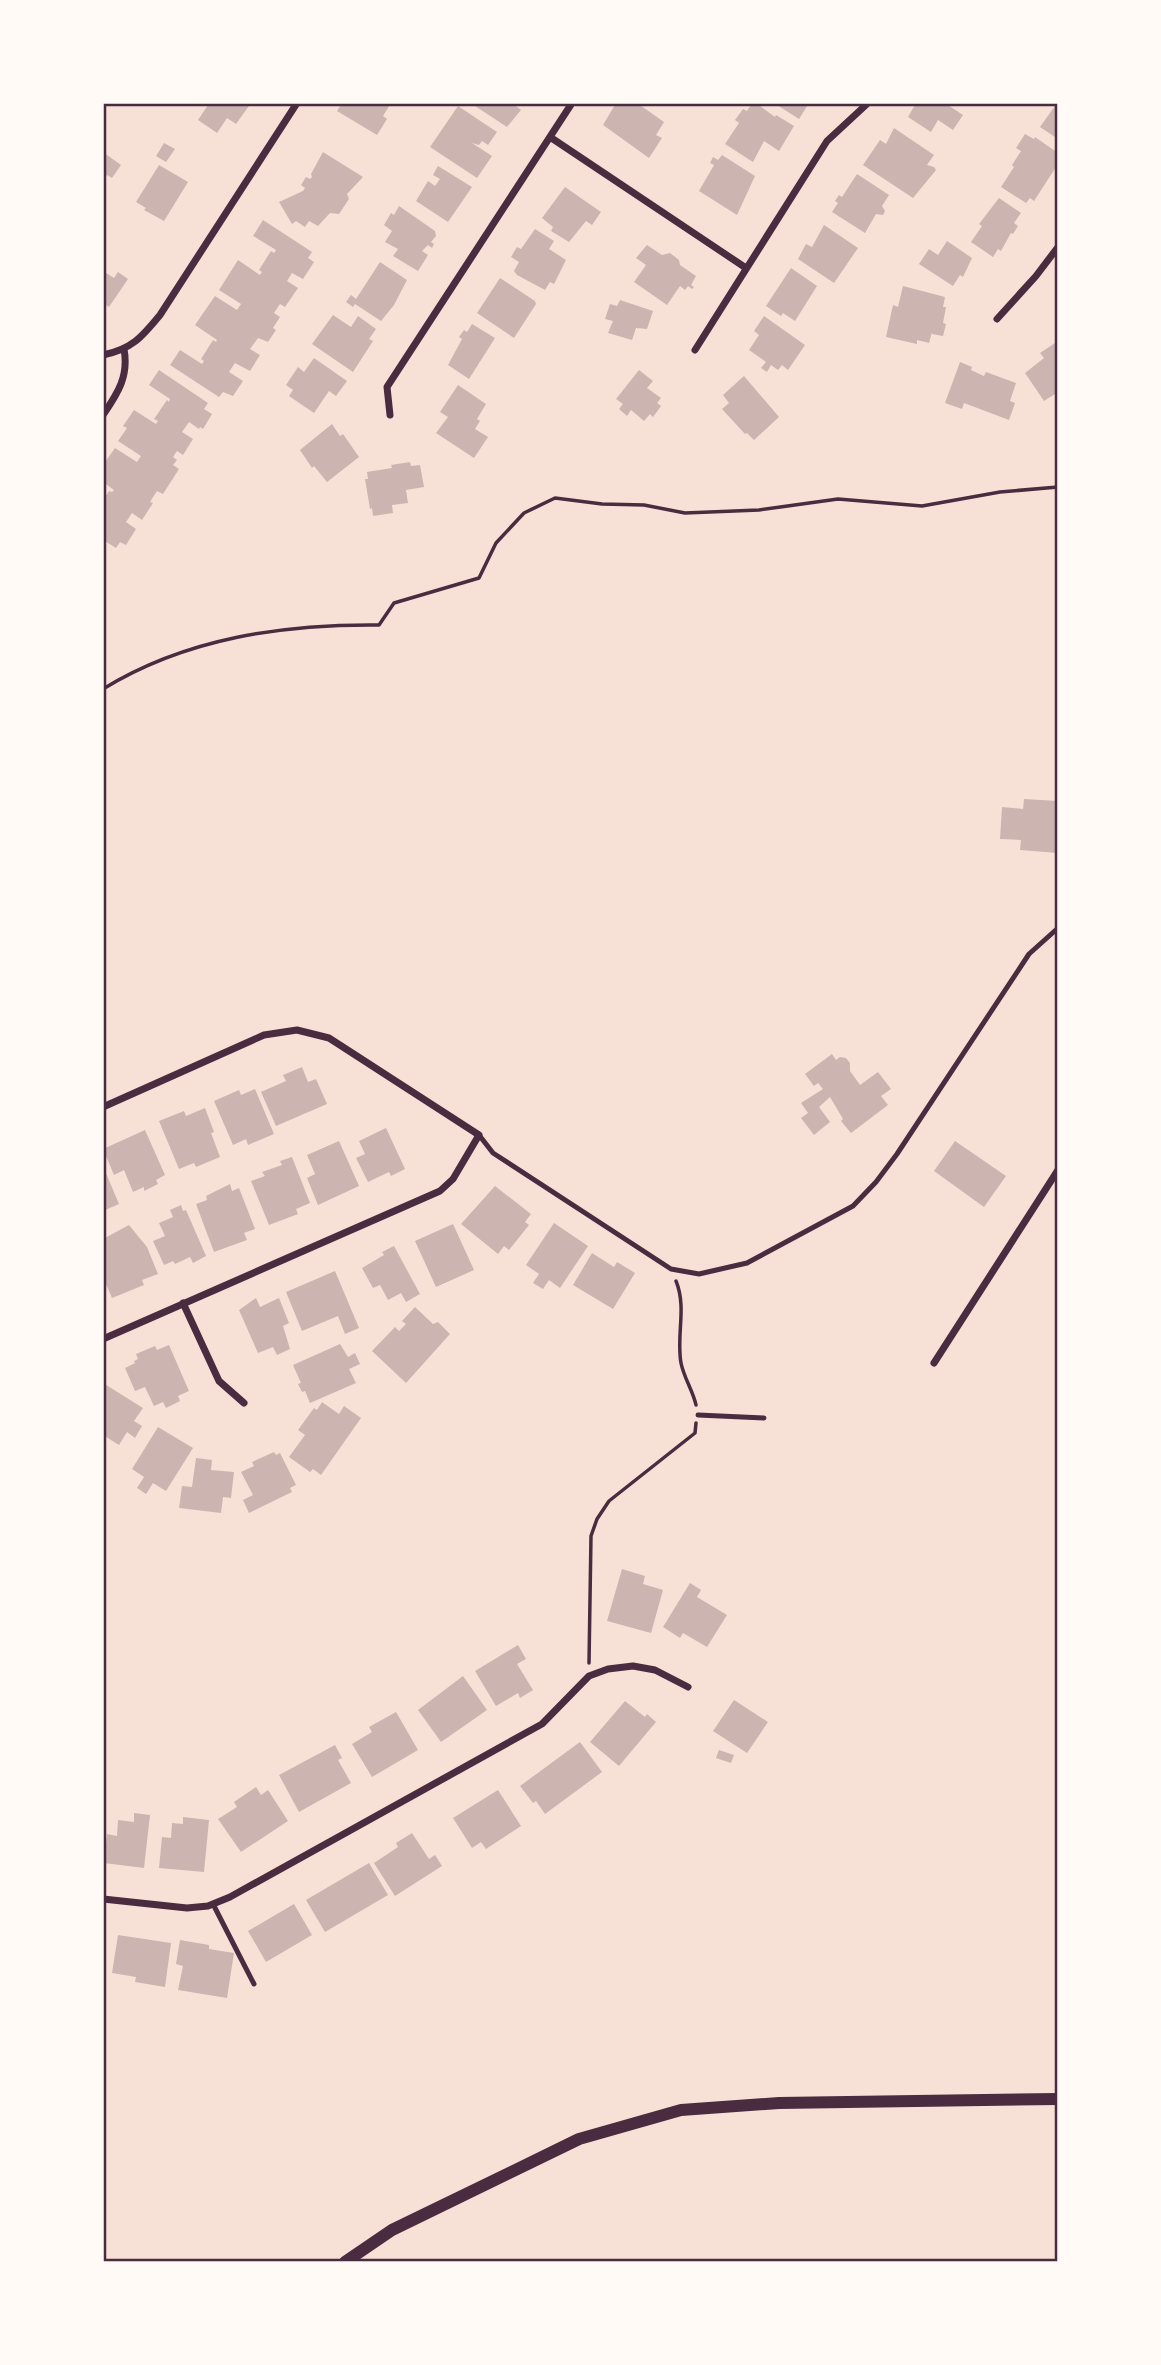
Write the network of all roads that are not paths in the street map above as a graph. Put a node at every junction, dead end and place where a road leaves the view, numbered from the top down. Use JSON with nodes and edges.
{"nodes":[{"id":1,"x":297,"y":103,"type":"edge"},
{"id":2,"x":572,"y":103,"type":"edge"},
{"id":3,"x":868,"y":103,"type":"edge"},
{"id":4,"x":550,"y":137,"type":"junction"},
{"id":5,"x":1058,"y":247,"type":"edge"},
{"id":6,"x":746,"y":268,"type":"junction"},
{"id":7,"x":997,"y":319,"type":"dead end"},
{"id":8,"x":126,"y":349,"type":"junction"},
{"id":9,"x":695,"y":350,"type":"dead end"},
{"id":10,"x":103,"y":355,"type":"edge"},
{"id":11,"x":103,"y":415,"type":"edge"},
{"id":12,"x":390,"y":415,"type":"dead end"},
{"id":13,"x":1058,"y":928,"type":"edge"},
{"id":14,"x":103,"y":1107,"type":"edge"},
{"id":15,"x":479,"y":1135,"type":"junction"},
{"id":16,"x":1058,"y":1170,"type":"edge"},
{"id":17,"x":183,"y":1303,"type":"junction"},
{"id":18,"x":103,"y":1339,"type":"edge"},
{"id":19,"x":934,"y":1363,"type":"dead end"},
{"id":20,"x":244,"y":1403,"type":"dead end"},
{"id":21,"x":698,"y":1415,"type":"road end"},
{"id":22,"x":764,"y":1418,"type":"dead end"},
{"id":23,"x":688,"y":1687,"type":"dead end"},
{"id":24,"x":103,"y":1899,"type":"edge"},
{"id":25,"x":213,"y":1904,"type":"junction"},
{"id":26,"x":254,"y":1984,"type":"dead end"},
{"id":27,"x":1058,"y":2099,"type":"edge"},
{"id":28,"x":345,"y":2262,"type":"edge"}],
"edges":[{"from":1,"to":8,"type":"street"},
{"from":2,"to":4,"type":"street"},
{"from":3,"to":6,"type":"street"},
{"from":4,"to":6,"type":"street"},
{"from":4,"to":12,"type":"street"},
{"from":5,"to":7,"type":"street"},
{"from":6,"to":9,"type":"street"},
{"from":8,"to":10,"type":"street"},
{"from":8,"to":11,"type":"street"},
{"from":13,"to":15,"type":"lane"},
{"from":14,"to":15,"type":"street"},
{"from":15,"to":17,"type":"street"},
{"from":16,"to":19,"type":"street"},
{"from":17,"to":18,"type":"street"},
{"from":17,"to":20,"type":"street"},
{"from":21,"to":22,"type":"lane"},
{"from":23,"to":25,"type":"street"},
{"from":24,"to":25,"type":"street"},
{"from":25,"to":26,"type":"lane"},
{"from":27,"to":28,"type":"street"}]}
